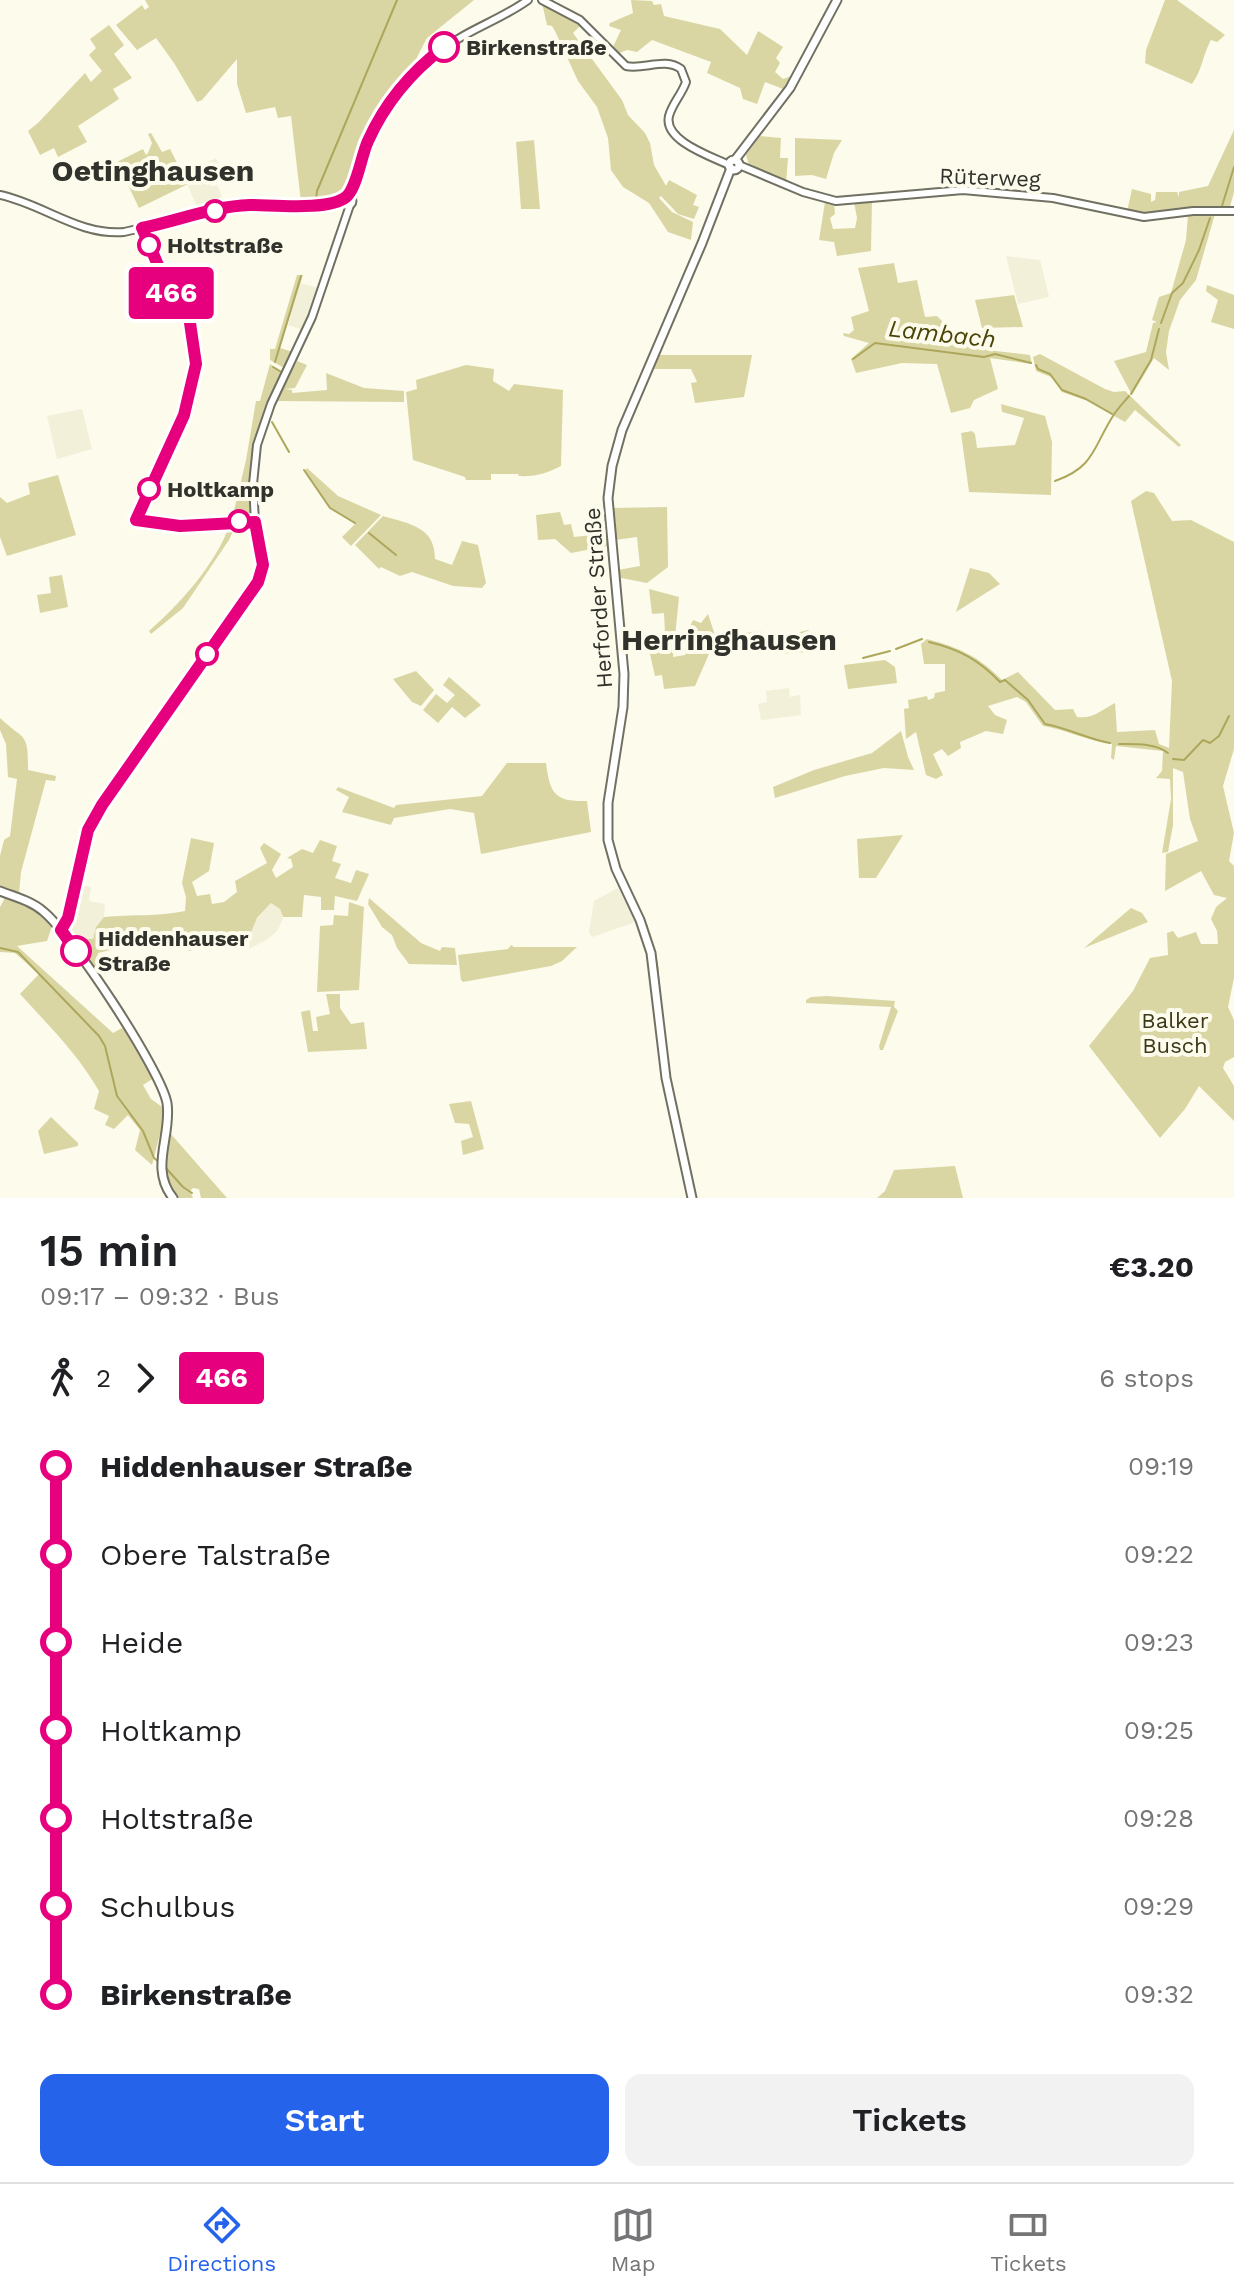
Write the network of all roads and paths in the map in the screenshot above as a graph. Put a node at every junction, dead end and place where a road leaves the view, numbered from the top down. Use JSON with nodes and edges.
{"nodes":[{"id":1,"x":837,"y":0,"type":"edge"},
{"id":2,"x":538,"y":1,"type":"edge"},
{"id":3,"x":734,"y":165,"type":"junction"},
{"id":4,"x":0,"y":195,"type":"edge"},
{"id":5,"x":347,"y":201,"type":"junction"},
{"id":6,"x":1234,"y":211,"type":"edge"},
{"id":7,"x":0,"y":891,"type":"edge"},
{"id":8,"x":59,"y":928,"type":"junction"},
{"id":9,"x":173,"y":1198,"type":"edge"},
{"id":10,"x":692,"y":1198,"type":"edge"}],
"edges":[{"from":1,"to":3,"type":"main road","name":"Herforder Straße"},
{"from":2,"to":3,"type":"street"},
{"from":2,"to":5,"type":"street"},
{"from":3,"to":6,"type":"street","name":"Rüterweg"},
{"from":3,"to":10,"type":"main road","name":"Herforder Straße"},
{"from":4,"to":5,"type":"street"},
{"from":5,"to":8,"type":"street"},
{"from":7,"to":8,"type":"main road"},
{"from":8,"to":9,"type":"main road"}]}
